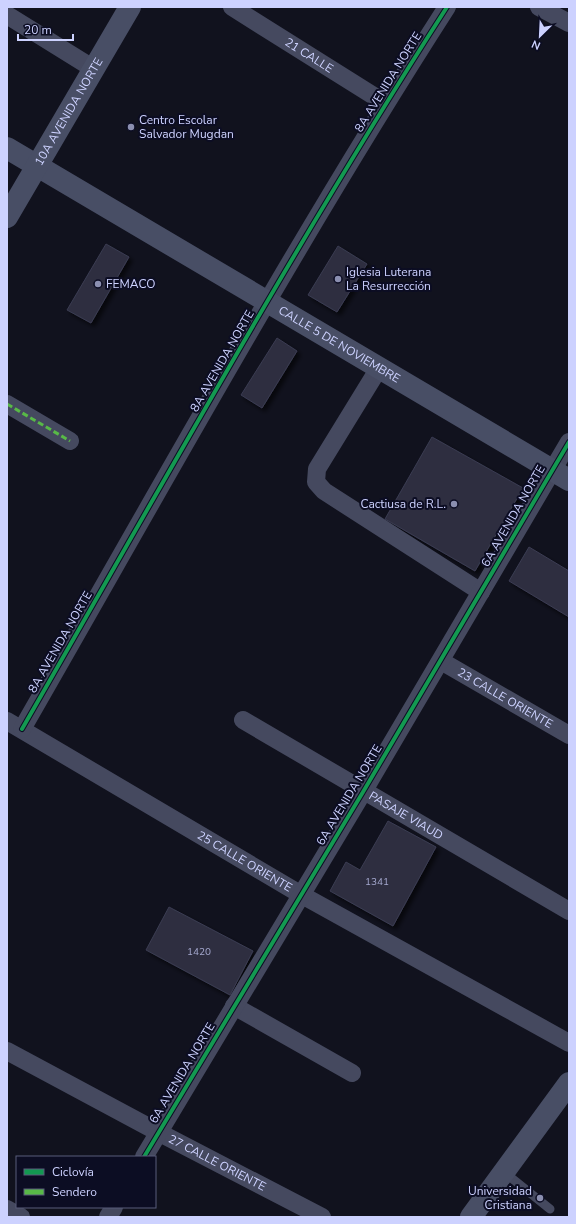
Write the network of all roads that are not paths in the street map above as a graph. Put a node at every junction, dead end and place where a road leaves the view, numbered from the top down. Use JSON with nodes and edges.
{"nodes":[{"id":1,"x":130,"y":7,"type":"edge"},
{"id":2,"x":232,"y":7,"type":"edge"},
{"id":3,"x":447,"y":7,"type":"edge"},
{"id":4,"x":539,"y":7,"type":"edge"},
{"id":5,"x":7,"y":15,"type":"edge"},
{"id":6,"x":569,"y":23,"type":"edge"},
{"id":7,"x":94,"y":69,"type":"junction"},
{"id":8,"x":385,"y":103,"type":"junction"},
{"id":9,"x":7,"y":148,"type":"edge"},
{"id":10,"x":38,"y":165,"type":"junction"},
{"id":11,"x":7,"y":217,"type":"edge"},
{"id":12,"x":268,"y":301,"type":"junction"},
{"id":13,"x":379,"y":368,"type":"junction"},
{"id":14,"x":7,"y":404,"type":"edge"},
{"id":15,"x":70,"y":441,"type":"dead end"},
{"id":16,"x":569,"y":442,"type":"edge"},
{"id":17,"x":560,"y":475,"type":"edge"},
{"id":18,"x":481,"y":592,"type":"junction"},
{"id":19,"x":441,"y":661,"type":"junction"},
{"id":20,"x":244,"y":720,"type":"dead end"},
{"id":21,"x":14,"y":725,"type":"edge"},
{"id":22,"x":569,"y":735,"type":"edge"},
{"id":23,"x":363,"y":792,"type":"junction"},
{"id":24,"x":300,"y":894,"type":"junction"},
{"id":25,"x":569,"y":911,"type":"edge"},
{"id":26,"x":234,"y":1006,"type":"junction"},
{"id":27,"x":569,"y":1043,"type":"edge"},
{"id":28,"x":7,"y":1051,"type":"edge"},
{"id":29,"x":352,"y":1073,"type":"dead end"},
{"id":30,"x":569,"y":1083,"type":"edge"},
{"id":31,"x":158,"y":1132,"type":"junction"},
{"id":32,"x":145,"y":1156,"type":"edge"},
{"id":33,"x":504,"y":1172,"type":"junction"},
{"id":34,"x":113,"y":1208,"type":"edge"},
{"id":35,"x":7,"y":1209,"type":"edge"},
{"id":36,"x":550,"y":1209,"type":"dead end"},
{"id":37,"x":21,"y":1217,"type":"edge"},
{"id":38,"x":108,"y":1217,"type":"edge"},
{"id":39,"x":322,"y":1217,"type":"edge"},
{"id":40,"x":471,"y":1217,"type":"edge"}],
"edges":[{"from":1,"to":7,"type":"main road","name":"10A AVENIDA NORTE"},
{"from":2,"to":8,"type":"street","name":"21 CALLE"},
{"from":3,"to":8,"type":"street","name":"8A AVENIDA NORTE"},
{"from":4,"to":6,"type":"street"},
{"from":5,"to":7,"type":"street"},
{"from":7,"to":10,"type":"main road","name":"10A AVENIDA NORTE"},
{"from":8,"to":12,"type":"street","name":"8A AVENIDA NORTE"},
{"from":9,"to":10,"type":"main road","name":"CALLE 5 DE NOVIEMBRE"},
{"from":10,"to":11,"type":"main road","name":"10A AVENIDA NORTE"},
{"from":10,"to":12,"type":"main road","name":"CALLE 5 DE NOVIEMBRE"},
{"from":12,"to":13,"type":"main road","name":"CALLE 5 DE NOVIEMBRE"},
{"from":12,"to":21,"type":"street","name":"8A AVENIDA NORTE"},
{"from":13,"to":17,"type":"main road","name":"CALLE 5 DE NOVIEMBRE"},
{"from":13,"to":18,"type":"street"},
{"from":14,"to":15,"type":"street"},
{"from":16,"to":17,"type":"street","name":"6A AVENIDA NORTE"},
{"from":17,"to":18,"type":"street","name":"6A AVENIDA NORTE"},
{"from":18,"to":19,"type":"street","name":"6A AVENIDA NORTE"},
{"from":19,"to":22,"type":"street","name":"23 CALLE ORIENTE"},
{"from":19,"to":23,"type":"street","name":"6A AVENIDA NORTE"},
{"from":20,"to":23,"type":"street","name":"PASAJE VIAUD"},
{"from":21,"to":24,"type":"street","name":"25 CALLE ORIENTE"},
{"from":23,"to":24,"type":"street","name":"6A AVENIDA NORTE"},
{"from":23,"to":25,"type":"street","name":"PASAJE VIAUD"},
{"from":24,"to":26,"type":"street","name":"6A AVENIDA NORTE"},
{"from":24,"to":27,"type":"street","name":"25 CALLE ORIENTE"},
{"from":26,"to":29,"type":"street"},
{"from":26,"to":31,"type":"street","name":"6A AVENIDA NORTE"},
{"from":28,"to":31,"type":"street","name":"27 CALLE ORIENTE"},
{"from":30,"to":33,"type":"main road"},
{"from":31,"to":32,"type":"street","name":"6A AVENIDA NORTE"},
{"from":31,"to":39,"type":"street","name":"27 CALLE ORIENTE"},
{"from":33,"to":36,"type":"lane"},
{"from":33,"to":40,"type":"main road"},
{"from":34,"to":38,"type":"street"},
{"from":35,"to":37,"type":"street"}]}
